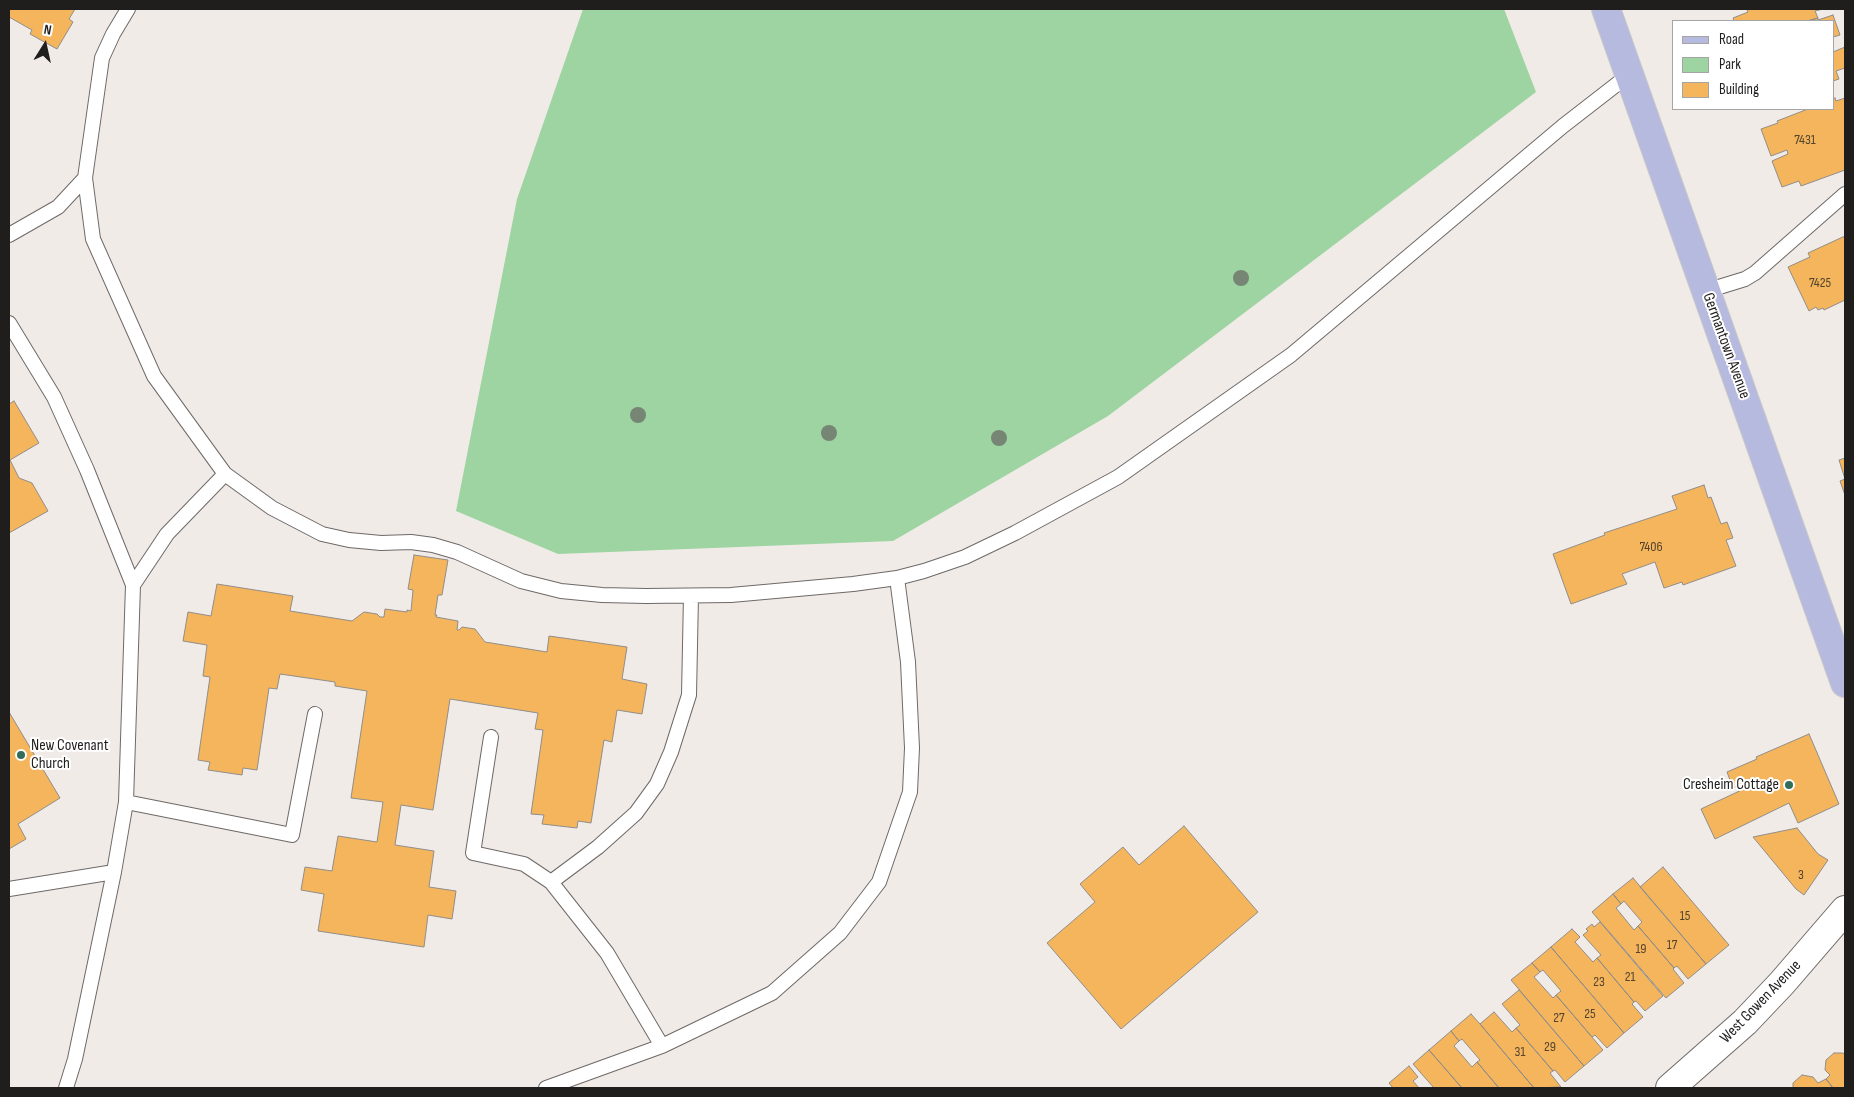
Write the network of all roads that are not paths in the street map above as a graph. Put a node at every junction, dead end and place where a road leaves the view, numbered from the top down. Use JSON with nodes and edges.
{"nodes":[{"id":1,"x":128,"y":9,"type":"edge"},
{"id":2,"x":1606,"y":9,"type":"edge"},
{"id":3,"x":1630,"y":74,"type":"junction"},
{"id":4,"x":86,"y":178,"type":"junction"},
{"id":5,"x":1845,"y":194,"type":"edge"},
{"id":6,"x":9,"y":235,"type":"edge"},
{"id":7,"x":1706,"y":291,"type":"junction"},
{"id":8,"x":9,"y":323,"type":"edge"},
{"id":9,"x":225,"y":474,"type":"junction"},
{"id":10,"x":897,"y":578,"type":"junction"},
{"id":11,"x":133,"y":585,"type":"junction"},
{"id":12,"x":692,"y":596,"type":"junction"},
{"id":13,"x":1845,"y":683,"type":"edge"},
{"id":14,"x":315,"y":714,"type":"dead end"},
{"id":15,"x":491,"y":737,"type":"dead end"},
{"id":16,"x":126,"y":802,"type":"junction"},
{"id":17,"x":114,"y":872,"type":"junction"},
{"id":18,"x":551,"y":882,"type":"junction"},
{"id":19,"x":9,"y":888,"type":"edge"},
{"id":20,"x":1845,"y":910,"type":"edge"},
{"id":21,"x":662,"y":1046,"type":"junction"},
{"id":22,"x":66,"y":1088,"type":"edge"},
{"id":23,"x":546,"y":1088,"type":"edge"},
{"id":24,"x":1670,"y":1088,"type":"edge"}],
"edges":[{"from":1,"to":4,"type":"lane"},
{"from":2,"to":3,"type":"main road","name":"Germantown Avenue"},
{"from":3,"to":7,"type":"main road","name":"Germantown Avenue"},
{"from":3,"to":10,"type":"lane"},
{"from":4,"to":6,"type":"lane"},
{"from":4,"to":9,"type":"lane"},
{"from":5,"to":7,"type":"lane"},
{"from":7,"to":13,"type":"main road","name":"Germantown Avenue"},
{"from":8,"to":11,"type":"lane"},
{"from":9,"to":11,"type":"lane"},
{"from":9,"to":12,"type":"lane"},
{"from":10,"to":12,"type":"lane"},
{"from":10,"to":21,"type":"lane"},
{"from":11,"to":16,"type":"lane"},
{"from":12,"to":18,"type":"lane"},
{"from":14,"to":16,"type":"lane"},
{"from":15,"to":18,"type":"lane"},
{"from":16,"to":17,"type":"lane"},
{"from":17,"to":19,"type":"lane"},
{"from":17,"to":22,"type":"lane"},
{"from":18,"to":21,"type":"lane"},
{"from":20,"to":24,"type":"street","name":"West Gowen Avenue"},
{"from":21,"to":23,"type":"lane"}]}
